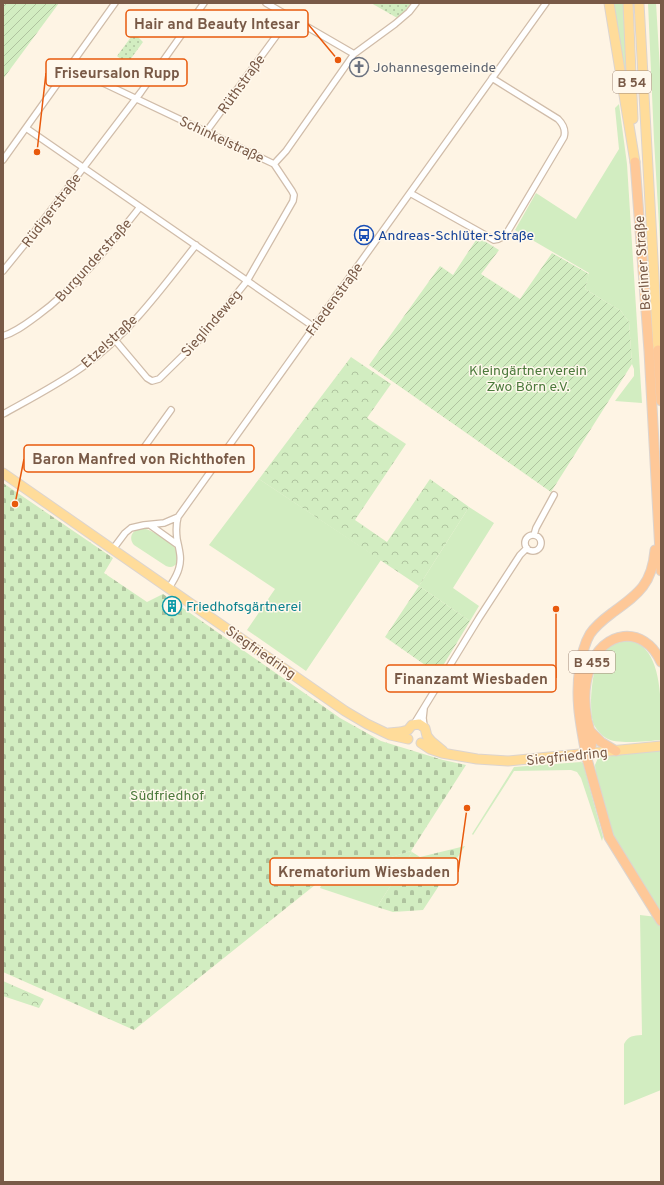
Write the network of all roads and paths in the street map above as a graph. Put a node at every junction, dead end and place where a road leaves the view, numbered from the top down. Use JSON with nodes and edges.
{"nodes":[{"id":1,"x":115,"y":3,"type":"edge"},
{"id":2,"x":204,"y":3,"type":"edge"},
{"id":3,"x":266,"y":3,"type":"edge"},
{"id":4,"x":416,"y":3,"type":"edge"},
{"id":5,"x":546,"y":3,"type":"edge"},
{"id":6,"x":609,"y":3,"type":"edge"},
{"id":7,"x":628,"y":3,"type":"edge"},
{"id":8,"x":639,"y":3,"type":"edge"},
{"id":9,"x":290,"y":17,"type":"junction"},
{"id":10,"x":354,"y":54,"type":"junction"},
{"id":11,"x":70,"y":66,"type":"junction"},
{"id":12,"x":492,"y":78,"type":"junction"},
{"id":13,"x":136,"y":98,"type":"junction"},
{"id":14,"x":26,"y":128,"type":"junction"},
{"id":15,"x":206,"y":132,"type":"junction"},
{"id":16,"x":3,"y":160,"type":"edge"},
{"id":17,"x":635,"y":162,"type":"junction"},
{"id":18,"x":274,"y":164,"type":"junction"},
{"id":19,"x":83,"y":167,"type":"junction"},
{"id":20,"x":410,"y":193,"type":"junction"},
{"id":21,"x":140,"y":207,"type":"junction"},
{"id":22,"x":196,"y":245,"type":"junction"},
{"id":23,"x":3,"y":271,"type":"edge"},
{"id":24,"x":247,"y":281,"type":"junction"},
{"id":25,"x":661,"y":285,"type":"edge"},
{"id":26,"x":654,"y":295,"type":"junction"},
{"id":27,"x":314,"y":328,"type":"junction"},
{"id":28,"x":3,"y":336,"type":"edge"},
{"id":29,"x":115,"y":340,"type":"junction"},
{"id":30,"x":658,"y":350,"type":"joint"},
{"id":31,"x":661,"y":401,"type":"edge"},
{"id":32,"x":171,"y":410,"type":"dead end"},
{"id":33,"x":3,"y":414,"type":"edge"},
{"id":34,"x":130,"y":467,"type":"dead end"},
{"id":35,"x":3,"y":473,"type":"edge"},
{"id":36,"x":554,"y":495,"type":"dead end"},
{"id":37,"x":178,"y":517,"type":"junction"},
{"id":38,"x":658,"y":523,"type":"junction"},
{"id":39,"x":150,"y":525,"type":"junction"},
{"id":40,"x":534,"y":535,"type":"junction"},
{"id":41,"x":178,"y":545,"type":"junction"},
{"id":42,"x":527,"y":548,"type":"junction"},
{"id":43,"x":113,"y":549,"type":"junction"},
{"id":44,"x":661,"y":571,"type":"edge"},
{"id":45,"x":169,"y":588,"type":"junction"},
{"id":46,"x":661,"y":662,"type":"edge"},
{"id":47,"x":426,"y":705,"type":"junction"},
{"id":48,"x":424,"y":726,"type":"junction"},
{"id":49,"x":410,"y":731,"type":"junction"},
{"id":50,"x":590,"y":731,"type":"junction"},
{"id":51,"x":427,"y":736,"type":"junction"},
{"id":52,"x":421,"y":743,"type":"junction"},
{"id":53,"x":661,"y":746,"type":"edge"},
{"id":54,"x":616,"y":751,"type":"junction"},
{"id":55,"x":450,"y":754,"type":"junction"},
{"id":56,"x":586,"y":754,"type":"junction"},
{"id":57,"x":575,"y":755,"type":"junction"},
{"id":58,"x":661,"y":921,"type":"edge"}],
"edges":[{"from":1,"to":11,"type":"street"},
{"from":2,"to":13,"type":"street","name":"Rüdigerstraße"},
{"from":3,"to":9,"type":"street"},
{"from":4,"to":10,"type":"street"},
{"from":5,"to":12,"type":"street","name":"Friedenstraße"},
{"from":6,"to":17,"type":"main road"},
{"from":7,"to":17,"type":"main road","name":"Berliner Straße","number":"B 54"},
{"from":8,"to":26,"type":"main road","name":"Berliner Straße","number":"B 54"},
{"from":9,"to":10,"type":"street"},
{"from":9,"to":15,"type":"street","name":"Rüthstraße"},
{"from":10,"to":18,"type":"street"},
{"from":11,"to":13,"type":"street","name":"Schinkelstraße"},
{"from":11,"to":14,"type":"street"},
{"from":12,"to":20,"type":"street","name":"Friedenstraße"},
{"from":12,"to":20,"type":"street"},
{"from":13,"to":15,"type":"street","name":"Schinkelstraße"},
{"from":13,"to":19,"type":"street","name":"Rüdigerstraße"},
{"from":14,"to":16,"type":"street"},
{"from":14,"to":19,"type":"street"},
{"from":15,"to":18,"type":"street","name":"Schinkelstraße"},
{"from":17,"to":38,"type":"highway","name":"Berliner Straße","number":"B 54"},
{"from":18,"to":24,"type":"street","name":"Schinkelstraße"},
{"from":19,"to":21,"type":"street"},
{"from":19,"to":23,"type":"street","name":"Rüdigerstraße"},
{"from":20,"to":27,"type":"street","name":"Friedenstraße"},
{"from":21,"to":22,"type":"street"},
{"from":21,"to":28,"type":"street","name":"Burgunderstraße"},
{"from":22,"to":24,"type":"street"},
{"from":22,"to":29,"type":"street","name":"Etzelstraße"},
{"from":24,"to":27,"type":"street"},
{"from":24,"to":29,"type":"street","name":"Sieglindeweg"},
{"from":25,"to":26,"type":"main road"},
{"from":26,"to":30,"type":"main road","name":"Berliner Straße","number":"B 54"},
{"from":27,"to":37,"type":"street","name":"Friedenstraße"},
{"from":29,"to":33,"type":"street","name":"Etzelstraße"},
{"from":30,"to":31,"type":"highway","name":"Berliner Straße","number":"B 54"},
{"from":32,"to":34,"type":"street"},
{"from":35,"to":43,"type":"main road","name":"Siegfriedring"},
{"from":36,"to":40,"type":"street"},
{"from":37,"to":39,"type":"street"},
{"from":37,"to":41,"type":"street"},
{"from":38,"to":44,"type":"highway","number":"B 54"},
{"from":38,"to":56,"type":"highway"},
{"from":39,"to":41,"type":"street"},
{"from":39,"to":43,"type":"street"},
{"from":40,"to":42,"type":"street"},
{"from":40,"to":42,"type":"street"},
{"from":41,"to":45,"type":"street"},
{"from":42,"to":47,"type":"street"},
{"from":43,"to":45,"type":"main road","name":"Siegfriedring"},
{"from":45,"to":49,"type":"main road","name":"Siegfriedring"},
{"from":46,"to":50,"type":"highway","number":"B 455"},
{"from":47,"to":48,"type":"street"},
{"from":47,"to":49,"type":"street"},
{"from":48,"to":49,"type":"main road","name":"Siegfriedring"},
{"from":48,"to":51,"type":"main road"},
{"from":49,"to":52,"type":"main road","name":"Siegfriedring"},
{"from":50,"to":54,"type":"highway"},
{"from":50,"to":56,"type":"highway"},
{"from":51,"to":52,"type":"main road"},
{"from":51,"to":55,"type":"main road","name":"Siegfriedring"},
{"from":52,"to":55,"type":"main road","name":"Siegfriedring"},
{"from":53,"to":54,"type":"main road","name":"Siegfriedring"},
{"from":54,"to":56,"type":"main road","name":"Siegfriedring"},
{"from":55,"to":57,"type":"main road","name":"Siegfriedring"},
{"from":56,"to":57,"type":"main road","name":"Siegfriedring"},
{"from":57,"to":58,"type":"highway"}]}
